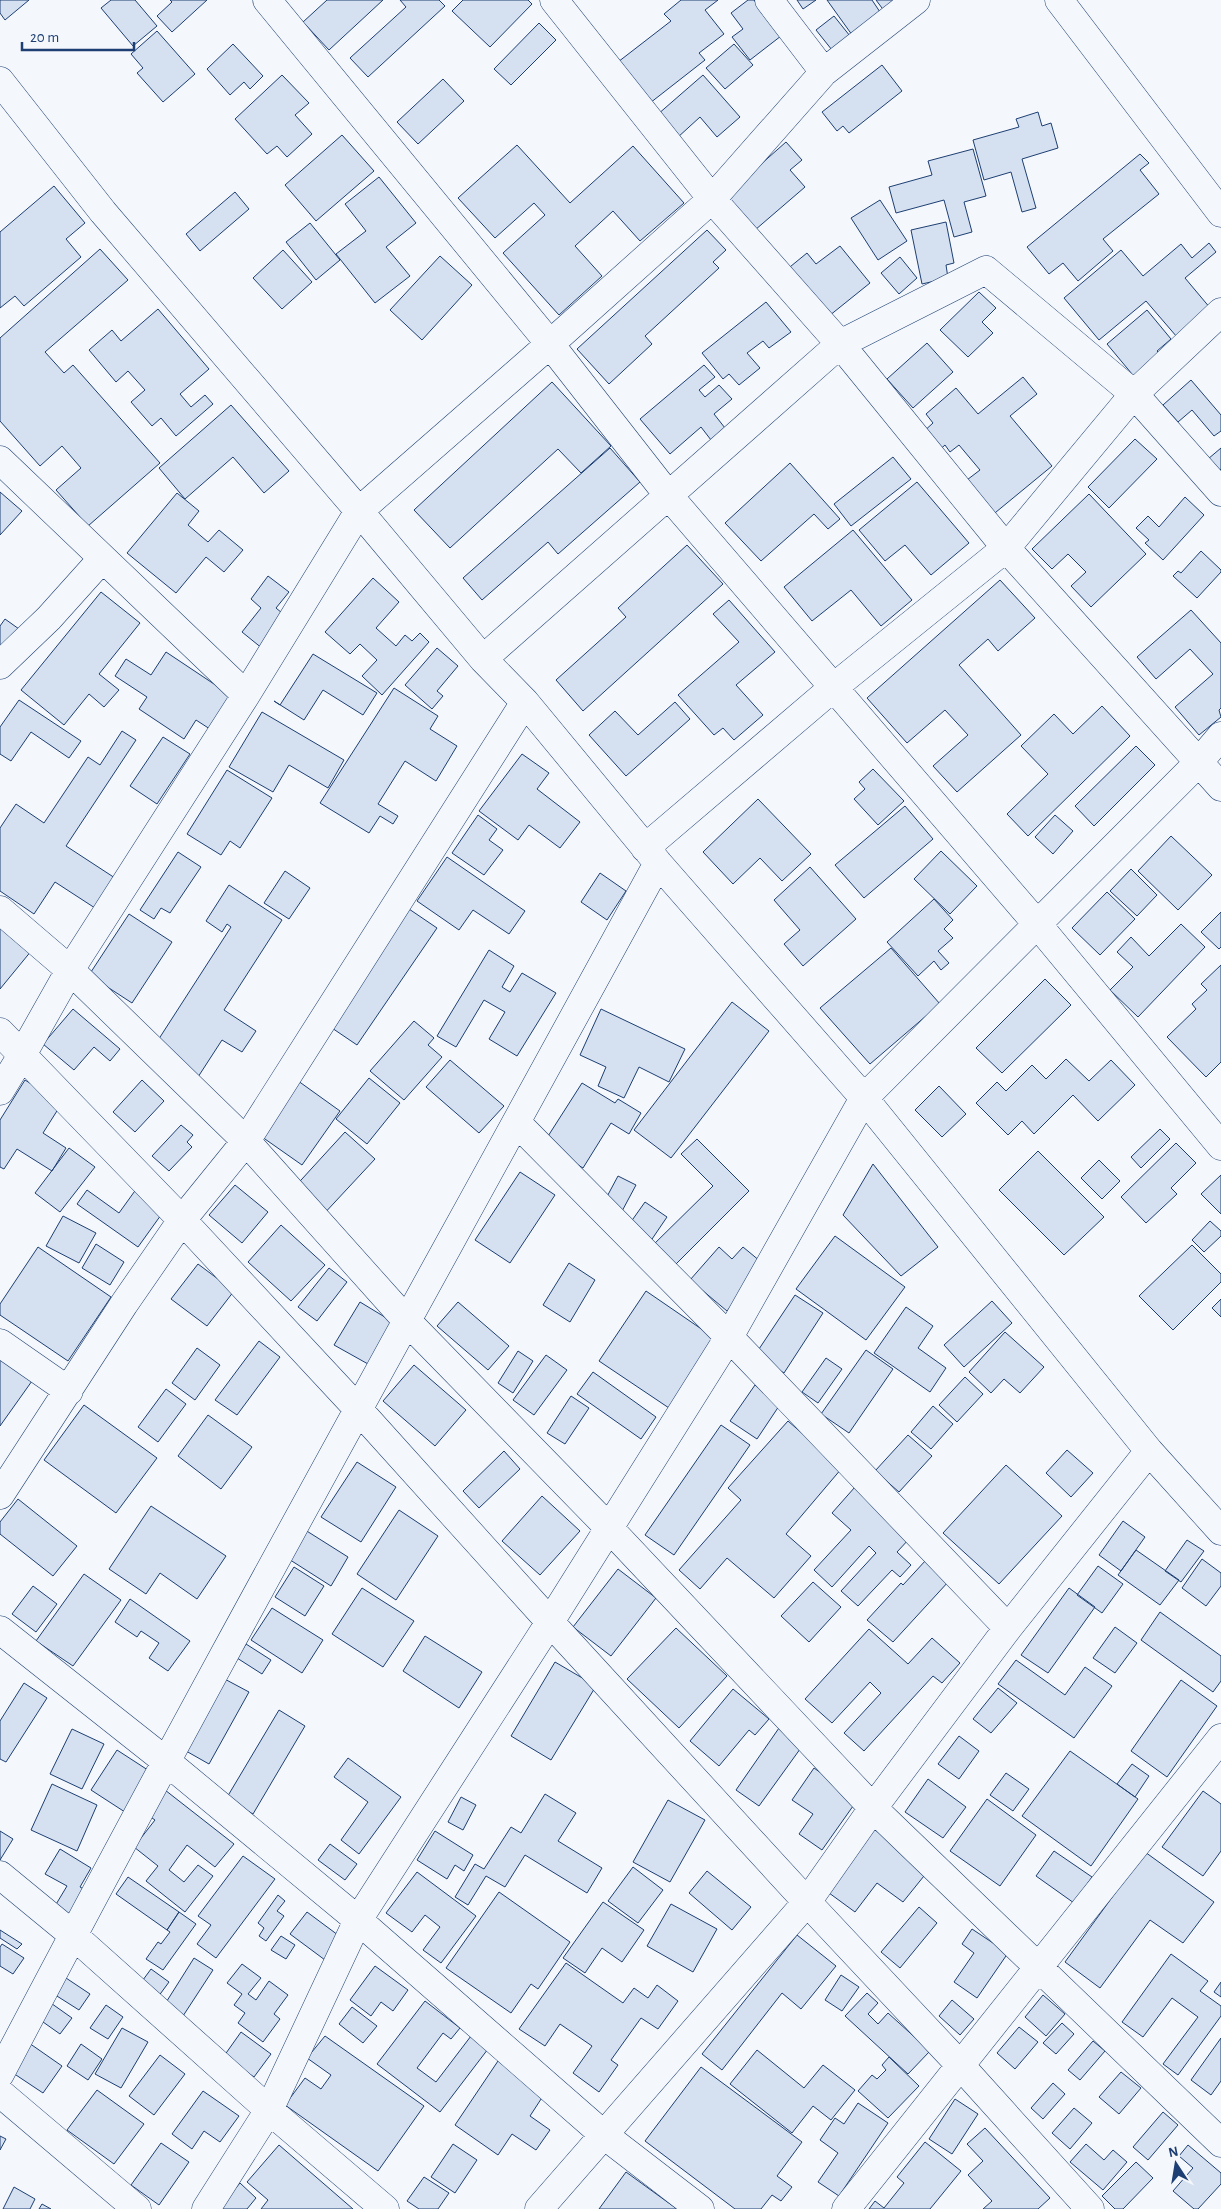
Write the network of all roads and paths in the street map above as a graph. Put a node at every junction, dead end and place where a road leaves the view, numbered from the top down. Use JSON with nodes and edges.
{"nodes":[{"id":1,"x":267,"y":0,"type":"edge"},
{"id":2,"x":554,"y":0,"type":"edge"},
{"id":3,"x":769,"y":0,"type":"edge"},
{"id":4,"x":916,"y":0,"type":"edge"},
{"id":5,"x":1059,"y":0,"type":"edge"},
{"id":6,"x":824,"y":72,"type":"junction"},
{"id":7,"x":0,"y":81,"type":"edge"},
{"id":8,"x":712,"y":199,"type":"junction"},
{"id":9,"x":1221,"y":213,"type":"edge"},
{"id":10,"x":1221,"y":312,"type":"edge"},
{"id":11,"x":550,"y":344,"type":"junction"},
{"id":12,"x":840,"y":344,"type":"junction"},
{"id":13,"x":1134,"y":394,"type":"junction"},
{"id":14,"x":0,"y":460,"type":"edge"},
{"id":15,"x":1221,"y":492,"type":"edge"},
{"id":16,"x":668,"y":495,"type":"junction"},
{"id":17,"x":359,"y":511,"type":"junction"},
{"id":18,"x":1006,"y":548,"type":"junction"},
{"id":19,"x":102,"y":559,"type":"junction"},
{"id":20,"x":482,"y":659,"type":"junction"},
{"id":21,"x":0,"y":665,"type":"edge"},
{"id":22,"x":834,"y":687,"type":"junction"},
{"id":23,"x":246,"y":695,"type":"junction"},
{"id":24,"x":525,"y":702,"type":"junction"},
{"id":25,"x":1221,"y":736,"type":"edge"},
{"id":26,"x":1198,"y":763,"type":"junction"},
{"id":27,"x":1221,"y":787,"type":"edge"},
{"id":28,"x":652,"y":855,"type":"junction"},
{"id":29,"x":0,"y":910,"type":"edge"},
{"id":30,"x":1038,"y":925,"type":"junction"},
{"id":31,"x":70,"y":970,"type":"junction"},
{"id":32,"x":0,"y":1032,"type":"edge"},
{"id":33,"x":22,"y":1055,"type":"junction"},
{"id":34,"x":0,"y":1091,"type":"edge"},
{"id":35,"x":864,"y":1098,"type":"junction"},
{"id":36,"x":517,"y":1123,"type":"junction"},
{"id":37,"x":246,"y":1142,"type":"junction"},
{"id":38,"x":1221,"y":1146,"type":"edge"},
{"id":39,"x":182,"y":1220,"type":"junction"},
{"id":40,"x":407,"y":1321,"type":"junction"},
{"id":41,"x":729,"y":1336,"type":"junction"},
{"id":42,"x":0,"y":1343,"type":"edge"},
{"id":43,"x":70,"y":1390,"type":"junction"},
{"id":44,"x":358,"y":1409,"type":"junction"},
{"id":45,"x":1149,"y":1450,"type":"junction"},
{"id":46,"x":0,"y":1495,"type":"edge"},
{"id":47,"x":609,"y":1528,"type":"junction"},
{"id":48,"x":1221,"y":1531,"type":"edge"},
{"id":49,"x":550,"y":1622,"type":"junction"},
{"id":50,"x":1008,"y":1628,"type":"junction"},
{"id":51,"x":0,"y":1630,"type":"edge"},
{"id":52,"x":1221,"y":1738,"type":"edge"},
{"id":53,"x":167,"y":1762,"type":"junction"},
{"id":54,"x":873,"y":1808,"type":"junction"},
{"id":55,"x":0,"y":1875,"type":"edge"},
{"id":56,"x":806,"y":1902,"type":"junction"},
{"id":57,"x":358,"y":1920,"type":"junction"},
{"id":58,"x":73,"y":1935,"type":"junction"},
{"id":59,"x":1038,"y":1968,"type":"junction"},
{"id":60,"x":960,"y":2065,"type":"junction"},
{"id":61,"x":0,"y":2074,"type":"edge"},
{"id":62,"x":0,"y":2093,"type":"edge"},
{"id":63,"x":269,"y":2110,"type":"junction"},
{"id":64,"x":604,"y":2135,"type":"junction"},
{"id":65,"x":1221,"y":2143,"type":"edge"},
{"id":66,"x":137,"y":2209,"type":"edge"},
{"id":67,"x":206,"y":2209,"type":"edge"},
{"id":68,"x":385,"y":2209,"type":"edge"},
{"id":69,"x":539,"y":2209,"type":"edge"},
{"id":70,"x":700,"y":2209,"type":"edge"},
{"id":71,"x":846,"y":2209,"type":"edge"},
{"id":72,"x":1090,"y":2209,"type":"edge"}],
"edges":[{"from":1,"to":11,"type":"street"},
{"from":2,"to":8,"type":"street"},
{"from":3,"to":6,"type":"street"},
{"from":4,"to":6,"type":"street"},
{"from":5,"to":9,"type":"street"},
{"from":6,"to":8,"type":"street"},
{"from":7,"to":17,"type":"street"},
{"from":8,"to":11,"type":"street"},
{"from":8,"to":12,"type":"street"},
{"from":10,"to":13,"type":"street"},
{"from":11,"to":16,"type":"street"},
{"from":11,"to":17,"type":"street"},
{"from":12,"to":13,"type":"street"},
{"from":12,"to":16,"type":"street"},
{"from":12,"to":18,"type":"street"},
{"from":13,"to":15,"type":"street"},
{"from":13,"to":18,"type":"street"},
{"from":14,"to":19,"type":"street"},
{"from":16,"to":20,"type":"street"},
{"from":16,"to":22,"type":"street"},
{"from":17,"to":20,"type":"street"},
{"from":17,"to":23,"type":"street"},
{"from":18,"to":22,"type":"street"},
{"from":18,"to":26,"type":"street"},
{"from":19,"to":21,"type":"street"},
{"from":19,"to":23,"type":"street"},
{"from":20,"to":24,"type":"street"},
{"from":22,"to":28,"type":"street"},
{"from":22,"to":30,"type":"street"},
{"from":23,"to":31,"type":"street"},
{"from":24,"to":28,"type":"street"},
{"from":24,"to":37,"type":"street"},
{"from":25,"to":26,"type":"street"},
{"from":26,"to":27,"type":"street"},
{"from":26,"to":30,"type":"street"},
{"from":28,"to":35,"type":"street"},
{"from":28,"to":36,"type":"street"},
{"from":29,"to":31,"type":"street"},
{"from":30,"to":35,"type":"street"},
{"from":30,"to":38,"type":"street"},
{"from":31,"to":33,"type":"street"},
{"from":31,"to":37,"type":"street"},
{"from":32,"to":33,"type":"street"},
{"from":33,"to":34,"type":"street"},
{"from":33,"to":39,"type":"street"},
{"from":35,"to":41,"type":"street"},
{"from":35,"to":45,"type":"street"},
{"from":36,"to":40,"type":"street"},
{"from":36,"to":41,"type":"street"},
{"from":37,"to":39,"type":"street"},
{"from":37,"to":40,"type":"street"},
{"from":39,"to":43,"type":"street"},
{"from":39,"to":44,"type":"street"},
{"from":40,"to":44,"type":"street"},
{"from":40,"to":47,"type":"street"},
{"from":41,"to":47,"type":"street"},
{"from":41,"to":50,"type":"street"},
{"from":42,"to":43,"type":"street"},
{"from":43,"to":46,"type":"street"},
{"from":44,"to":49,"type":"street"},
{"from":44,"to":53,"type":"street"},
{"from":45,"to":48,"type":"street"},
{"from":45,"to":50,"type":"street"},
{"from":47,"to":49,"type":"street"},
{"from":47,"to":54,"type":"street"},
{"from":49,"to":56,"type":"street"},
{"from":49,"to":57,"type":"street"},
{"from":50,"to":54,"type":"street"},
{"from":51,"to":53,"type":"street"},
{"from":52,"to":59,"type":"street"},
{"from":53,"to":57,"type":"street"},
{"from":53,"to":58,"type":"street"},
{"from":54,"to":56,"type":"street"},
{"from":54,"to":59,"type":"street"},
{"from":55,"to":58,"type":"street"},
{"from":56,"to":60,"type":"street"},
{"from":56,"to":64,"type":"street"},
{"from":57,"to":63,"type":"street"},
{"from":57,"to":64,"type":"street"},
{"from":58,"to":61,"type":"street"},
{"from":58,"to":63,"type":"street"},
{"from":59,"to":60,"type":"street"},
{"from":59,"to":65,"type":"street"},
{"from":60,"to":71,"type":"street"},
{"from":60,"to":72,"type":"street"},
{"from":62,"to":66,"type":"street"},
{"from":63,"to":67,"type":"street"},
{"from":63,"to":68,"type":"street"},
{"from":64,"to":69,"type":"street"},
{"from":64,"to":70,"type":"street"}]}
